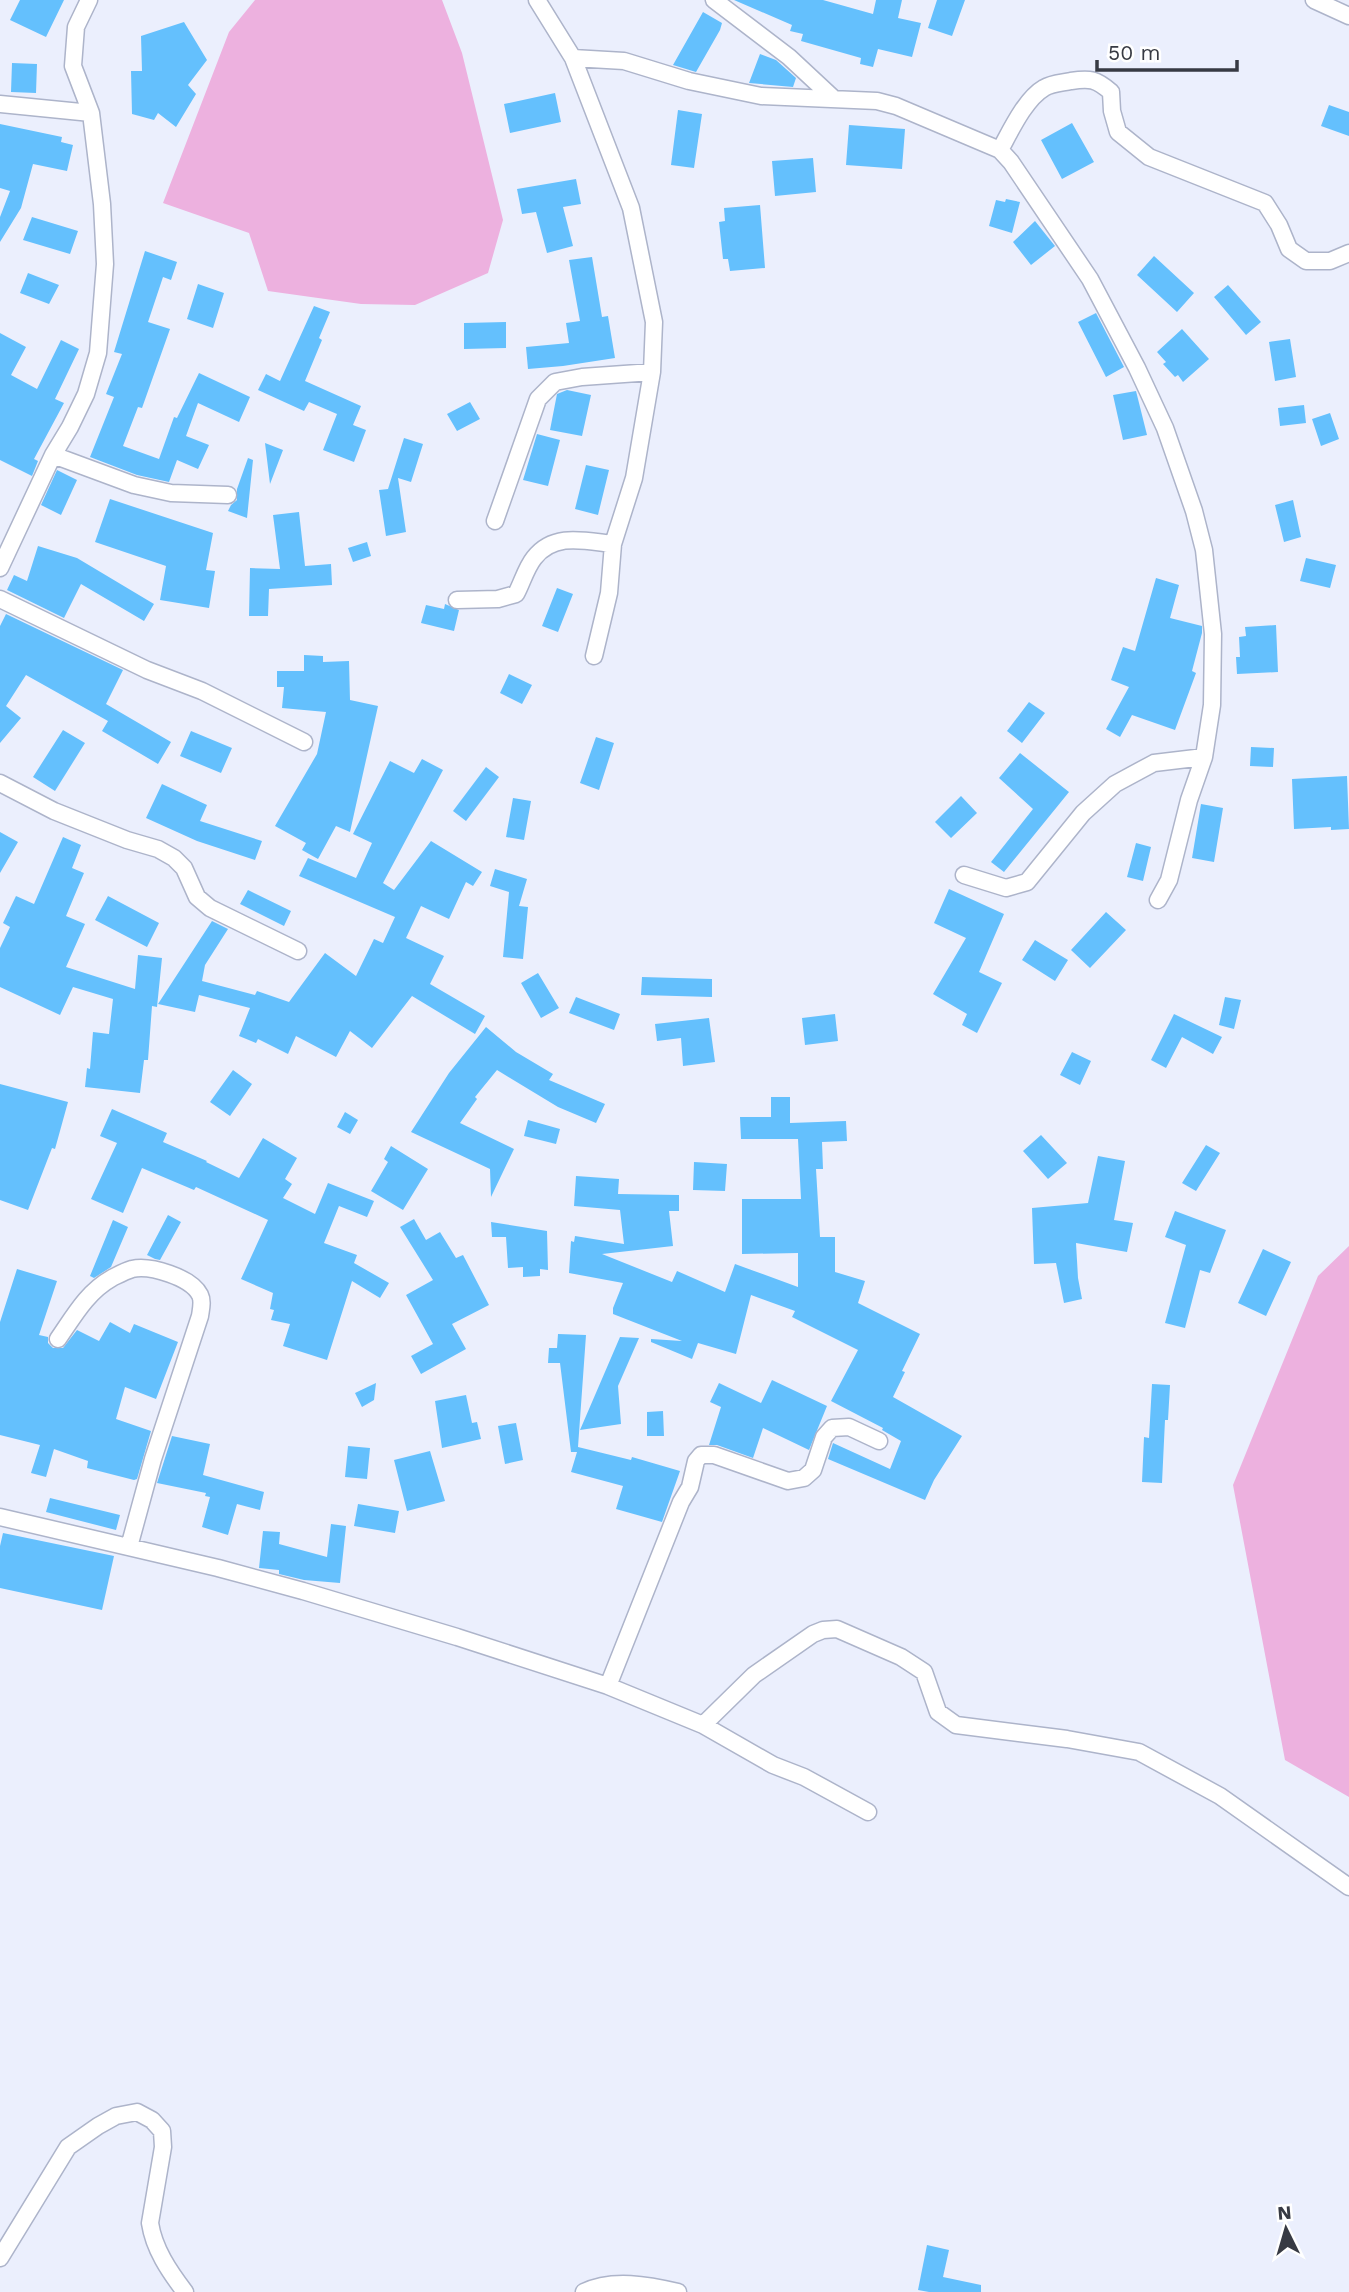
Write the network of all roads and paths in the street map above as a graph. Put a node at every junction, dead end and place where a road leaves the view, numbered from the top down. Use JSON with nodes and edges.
{"nodes":[{"id":1,"x":89,"y":0,"type":"edge"},
{"id":2,"x":537,"y":0,"type":"edge"},
{"id":3,"x":713,"y":0,"type":"edge"},
{"id":4,"x":1314,"y":0,"type":"edge"},
{"id":5,"x":1349,"y":16,"type":"edge"},
{"id":6,"x":573,"y":58,"type":"junction"},
{"id":7,"x":834,"y":98,"type":"junction"},
{"id":8,"x":0,"y":104,"type":"edge"},
{"id":9,"x":91,"y":113,"type":"junction"},
{"id":10,"x":1000,"y":150,"type":"junction"},
{"id":11,"x":1349,"y":253,"type":"edge"},
{"id":12,"x":652,"y":372,"type":"junction"},
{"id":13,"x":52,"y":455,"type":"junction"},
{"id":14,"x":228,"y":495,"type":"dead end"},
{"id":15,"x":495,"y":521,"type":"dead end"},
{"id":16,"x":613,"y":544,"type":"junction"},
{"id":17,"x":0,"y":568,"type":"edge"},
{"id":18,"x":0,"y":599,"type":"edge"},
{"id":19,"x":457,"y":600,"type":"dead end"},
{"id":20,"x":594,"y":656,"type":"dead end"},
{"id":21,"x":304,"y":743,"type":"dead end"},
{"id":22,"x":1205,"y":757,"type":"junction"},
{"id":23,"x":0,"y":783,"type":"edge"},
{"id":24,"x":964,"y":875,"type":"dead end"},
{"id":25,"x":1158,"y":900,"type":"dead end"},
{"id":26,"x":298,"y":951,"type":"dead end"},
{"id":27,"x":58,"y":1339,"type":"dead end"},
{"id":28,"x":879,"y":1441,"type":"dead end"},
{"id":29,"x":0,"y":1517,"type":"edge"},
{"id":30,"x":129,"y":1547,"type":"junction"},
{"id":31,"x":608,"y":1686,"type":"junction"},
{"id":32,"x":703,"y":1725,"type":"junction"},
{"id":33,"x":868,"y":1812,"type":"dead end"},
{"id":34,"x":1349,"y":1887,"type":"edge"},
{"id":35,"x":0,"y":2258,"type":"edge"},
{"id":36,"x":185,"y":2292,"type":"edge"},
{"id":37,"x":584,"y":2292,"type":"edge"},
{"id":38,"x":678,"y":2292,"type":"edge"}],
"edges":[{"from":1,"to":9,"type":"street"},
{"from":2,"to":6,"type":"street"},
{"from":3,"to":7,"type":"street"},
{"from":4,"to":5,"type":"street"},
{"from":6,"to":7,"type":"street"},
{"from":6,"to":12,"type":"street"},
{"from":7,"to":10,"type":"street"},
{"from":8,"to":9,"type":"street"},
{"from":9,"to":13,"type":"street"},
{"from":10,"to":11,"type":"street"},
{"from":10,"to":22,"type":"street"},
{"from":12,"to":15,"type":"street"},
{"from":12,"to":16,"type":"street"},
{"from":13,"to":14,"type":"street"},
{"from":13,"to":17,"type":"street"},
{"from":16,"to":19,"type":"street"},
{"from":16,"to":20,"type":"street"},
{"from":18,"to":21,"type":"street"},
{"from":22,"to":24,"type":"street"},
{"from":22,"to":25,"type":"street"},
{"from":23,"to":26,"type":"street"},
{"from":27,"to":30,"type":"street"},
{"from":28,"to":31,"type":"street"},
{"from":29,"to":30,"type":"street"},
{"from":30,"to":31,"type":"street"},
{"from":31,"to":32,"type":"street"},
{"from":32,"to":33,"type":"street"},
{"from":32,"to":34,"type":"street"},
{"from":35,"to":36,"type":"street"},
{"from":37,"to":38,"type":"street"}]}
